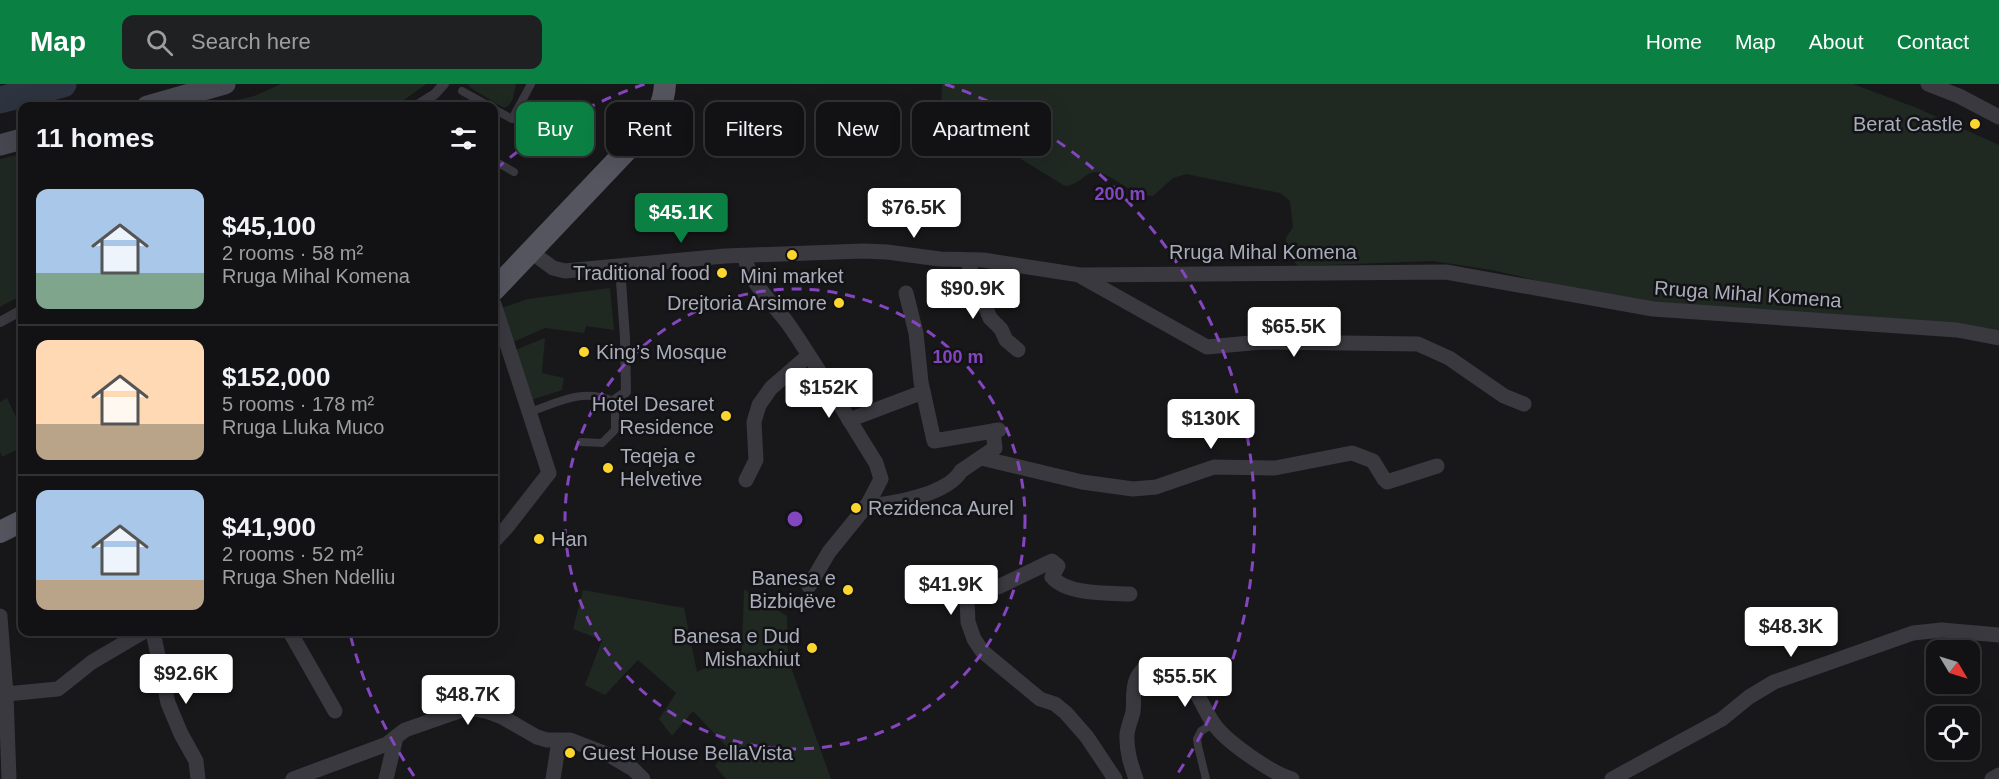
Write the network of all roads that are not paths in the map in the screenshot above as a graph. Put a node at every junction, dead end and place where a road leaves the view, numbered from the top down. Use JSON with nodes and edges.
{"nodes":[{"id":1,"x":225,"y":84,"type":"edge"},
{"id":2,"x":444,"y":84,"type":"edge"},
{"id":3,"x":531,"y":84,"type":"edge"},
{"id":4,"x":665,"y":84,"type":"edge"},
{"id":5,"x":1928,"y":84,"type":"edge"},
{"id":6,"x":462,"y":91,"type":"dead end"},
{"id":7,"x":161,"y":102,"type":"edge"},
{"id":8,"x":422,"y":102,"type":"edge"},
{"id":9,"x":482,"y":102,"type":"edge"},
{"id":10,"x":498,"y":111,"type":"edge"},
{"id":11,"x":1999,"y":117,"type":"edge"},
{"id":12,"x":18,"y":140,"type":"edge"},
{"id":13,"x":0,"y":145,"type":"edge"},
{"id":14,"x":498,"y":165,"type":"edge"},
{"id":15,"x":513,"y":172,"type":"dead end"},
{"id":16,"x":531,"y":252,"type":"junction"},
{"id":17,"x":745,"y":256,"type":"junction"},
{"id":18,"x":967,"y":261,"type":"junction"},
{"id":19,"x":620,"y":267,"type":"junction"},
{"id":20,"x":1080,"y":275,"type":"junction"},
{"id":21,"x":498,"y":286,"type":"edge"},
{"id":22,"x":906,"y":293,"type":"dead end"},
{"id":23,"x":18,"y":312,"type":"edge"},
{"id":24,"x":498,"y":316,"type":"edge"},
{"id":25,"x":0,"y":322,"type":"edge"},
{"id":26,"x":1999,"y":338,"type":"edge"},
{"id":27,"x":1018,"y":350,"type":"dead end"},
{"id":28,"x":808,"y":356,"type":"junction"},
{"id":29,"x":923,"y":392,"type":"junction"},
{"id":30,"x":612,"y":400,"type":"junction"},
{"id":31,"x":1524,"y":404,"type":"dead end"},
{"id":32,"x":530,"y":412,"type":"junction"},
{"id":33,"x":849,"y":420,"type":"junction"},
{"id":34,"x":581,"y":442,"type":"dead end"},
{"id":35,"x":981,"y":458,"type":"junction"},
{"id":36,"x":1437,"y":466,"type":"dead end"},
{"id":37,"x":746,"y":480,"type":"dead end"},
{"id":38,"x":866,"y":506,"type":"junction"},
{"id":39,"x":18,"y":523,"type":"edge"},
{"id":40,"x":0,"y":532,"type":"edge"},
{"id":41,"x":498,"y":537,"type":"edge"},
{"id":42,"x":809,"y":586,"type":"dead end"},
{"id":43,"x":1130,"y":594,"type":"dead end"},
{"id":44,"x":0,"y":616,"type":"edge"},
{"id":45,"x":1999,"y":635,"type":"edge"},
{"id":46,"x":136,"y":636,"type":"edge"},
{"id":47,"x":154,"y":636,"type":"edge"},
{"id":48,"x":292,"y":636,"type":"edge"},
{"id":49,"x":2,"y":664,"type":"edge"},
{"id":50,"x":6,"y":694,"type":"junction"},
{"id":51,"x":335,"y":711,"type":"dead end"},
{"id":52,"x":1212,"y":722,"type":"junction"},
{"id":53,"x":396,"y":737,"type":"junction"},
{"id":54,"x":559,"y":741,"type":"junction"},
{"id":55,"x":1999,"y":775,"type":"edge"},
{"id":56,"x":1285,"y":778,"type":"edge"},
{"id":57,"x":9,"y":779,"type":"edge"},
{"id":58,"x":198,"y":779,"type":"edge"},
{"id":59,"x":293,"y":779,"type":"edge"},
{"id":60,"x":386,"y":779,"type":"edge"},
{"id":61,"x":553,"y":779,"type":"edge"},
{"id":62,"x":643,"y":779,"type":"edge"},
{"id":63,"x":1115,"y":779,"type":"edge"},
{"id":64,"x":1136,"y":779,"type":"edge"},
{"id":65,"x":1206,"y":779,"type":"edge"},
{"id":66,"x":1612,"y":779,"type":"edge"},
{"id":67,"x":1992,"y":779,"type":"edge"}],
"edges":[{"from":1,"to":7,"type":"main road"},
{"from":2,"to":8,"type":"street"},
{"from":3,"to":10,"type":"lane"},
{"from":4,"to":16,"type":"main road"},
{"from":5,"to":11,"type":"street"},
{"from":6,"to":9,"type":"lane"},
{"from":12,"to":13,"type":"main road"},
{"from":14,"to":15,"type":"lane"},
{"from":16,"to":19,"type":"street","name":"Rruga Mihal Komena"},
{"from":16,"to":21,"type":"main road"},
{"from":17,"to":18,"type":"street","name":"Rruga Mihal Komena"},
{"from":17,"to":19,"type":"street","name":"Rruga Mihal Komena"},
{"from":17,"to":28,"type":"street"},
{"from":18,"to":20,"type":"street","name":"Rruga Mihal Komena"},
{"from":18,"to":27,"type":"street"},
{"from":19,"to":30,"type":"street"},
{"from":20,"to":26,"type":"street","name":"Rruga Mihal Komena"},
{"from":20,"to":31,"type":"street"},
{"from":22,"to":29,"type":"street"},
{"from":23,"to":25,"type":"street"},
{"from":24,"to":32,"type":"street"},
{"from":28,"to":33,"type":"street"},
{"from":28,"to":37,"type":"street"},
{"from":29,"to":33,"type":"street"},
{"from":29,"to":35,"type":"street"},
{"from":30,"to":32,"type":"lane"},
{"from":30,"to":34,"type":"lane"},
{"from":32,"to":41,"type":"street"},
{"from":33,"to":38,"type":"street"},
{"from":35,"to":36,"type":"street"},
{"from":35,"to":38,"type":"street"},
{"from":38,"to":42,"type":"street"},
{"from":39,"to":40,"type":"main road"},
{"from":43,"to":63,"type":"street"},
{"from":44,"to":49,"type":"street"},
{"from":45,"to":66,"type":"street"},
{"from":46,"to":50,"type":"street"},
{"from":47,"to":58,"type":"street"},
{"from":48,"to":51,"type":"street"},
{"from":49,"to":50,"type":"street"},
{"from":50,"to":57,"type":"street"},
{"from":52,"to":56,"type":"street"},
{"from":52,"to":64,"type":"street"},
{"from":52,"to":65,"type":"lane"},
{"from":53,"to":54,"type":"street"},
{"from":53,"to":59,"type":"street"},
{"from":53,"to":60,"type":"street"},
{"from":54,"to":61,"type":"street"},
{"from":54,"to":62,"type":"street"},
{"from":55,"to":67,"type":"street"}]}
